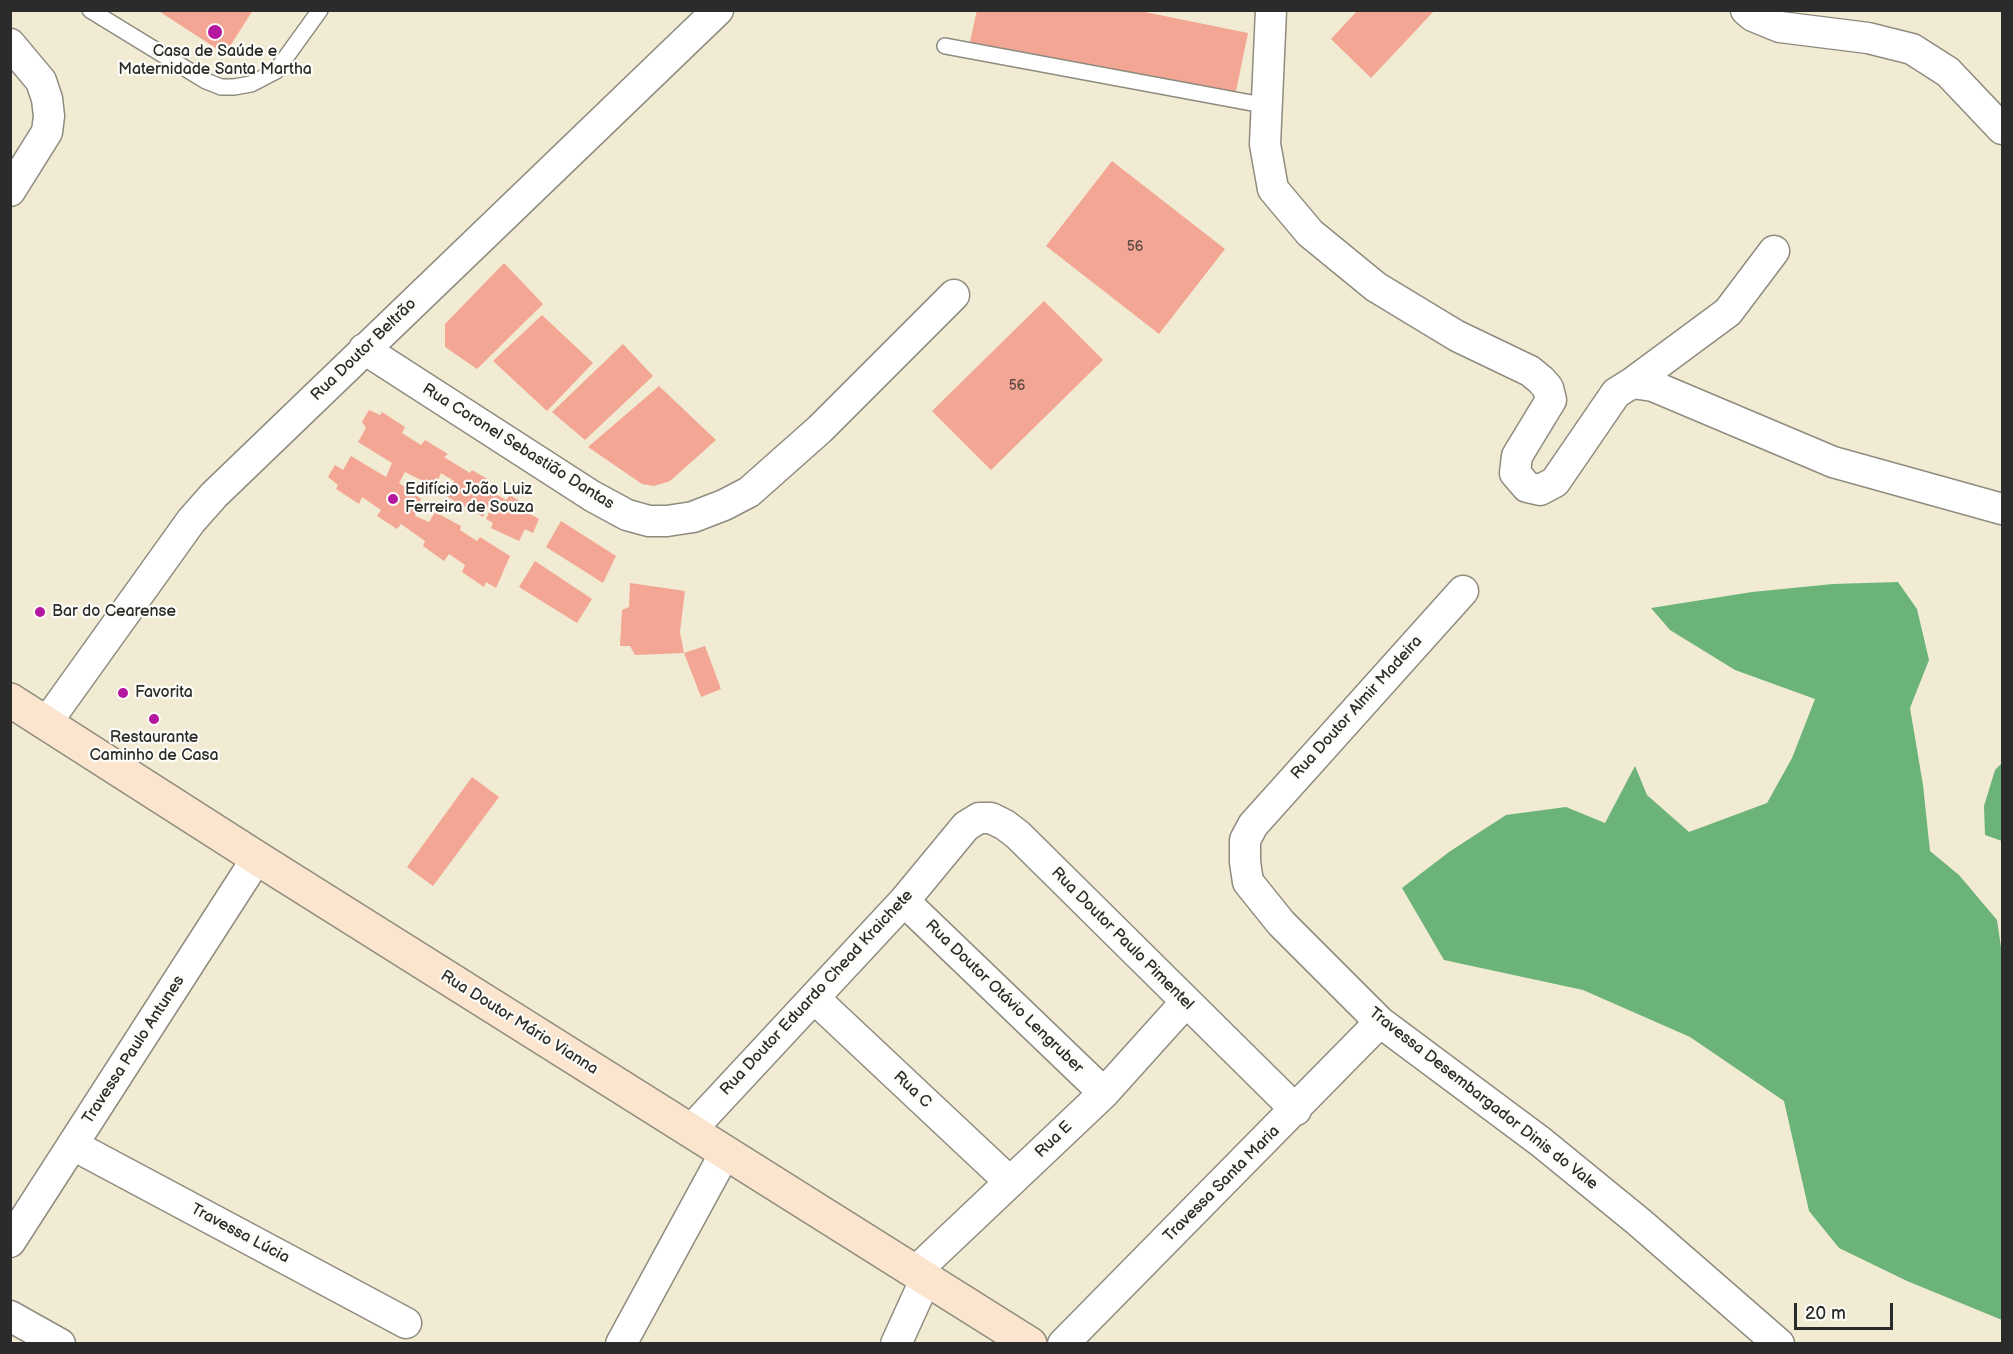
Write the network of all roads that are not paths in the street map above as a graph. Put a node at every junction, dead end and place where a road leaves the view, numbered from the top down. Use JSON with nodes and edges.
{"nodes":[{"id":1,"x":90,"y":10,"type":"edge"},
{"id":2,"x":320,"y":10,"type":"edge"},
{"id":3,"x":718,"y":10,"type":"edge"},
{"id":4,"x":1271,"y":10,"type":"edge"},
{"id":5,"x":1746,"y":10,"type":"edge"},
{"id":6,"x":10,"y":44,"type":"edge"},
{"id":7,"x":945,"y":46,"type":"dead end"},
{"id":8,"x":1268,"y":106,"type":"junction"},
{"id":9,"x":2002,"y":129,"type":"edge"},
{"id":10,"x":10,"y":191,"type":"edge"},
{"id":11,"x":1774,"y":251,"type":"dead end"},
{"id":12,"x":954,"y":295,"type":"dead end"},
{"id":13,"x":364,"y":349,"type":"junction"},
{"id":14,"x":1632,"y":383,"type":"junction"},
{"id":15,"x":2002,"y":509,"type":"edge"},
{"id":16,"x":1463,"y":591,"type":"dead end"},
{"id":17,"x":10,"y":700,"type":"edge"},
{"id":18,"x":47,"y":722,"type":"junction"},
{"id":19,"x":1253,"y":825,"type":"joint"},
{"id":20,"x":942,"y":853,"type":"joint"},
{"id":21,"x":257,"y":858,"type":"junction"},
{"id":22,"x":903,"y":901,"type":"junction"},
{"id":23,"x":814,"y":998,"type":"junction"},
{"id":24,"x":1185,"y":1003,"type":"junction"},
{"id":25,"x":1380,"y":1022,"type":"junction"},
{"id":26,"x":1104,"y":1093,"type":"junction"},
{"id":27,"x":1296,"y":1110,"type":"junction"},
{"id":28,"x":690,"y":1131,"type":"junction"},
{"id":29,"x":73,"y":1145,"type":"junction"},
{"id":30,"x":725,"y":1153,"type":"junction"},
{"id":31,"x":1010,"y":1182,"type":"junction"},
{"id":32,"x":10,"y":1242,"type":"edge"},
{"id":33,"x":921,"y":1274,"type":"junction"},
{"id":34,"x":10,"y":1316,"type":"edge"},
{"id":35,"x":406,"y":1323,"type":"dead end"},
{"id":36,"x":60,"y":1344,"type":"edge"},
{"id":37,"x":621,"y":1344,"type":"edge"},
{"id":38,"x":896,"y":1344,"type":"edge"},
{"id":39,"x":1030,"y":1344,"type":"edge"},
{"id":40,"x":1063,"y":1344,"type":"edge"},
{"id":41,"x":1779,"y":1344,"type":"edge"}],
"edges":[{"from":1,"to":2,"type":"lane"},
{"from":3,"to":13,"type":"street","name":"Rua Doutor Beltrão"},
{"from":4,"to":8,"type":"street"},
{"from":5,"to":9,"type":"street"},
{"from":6,"to":10,"type":"street"},
{"from":7,"to":8,"type":"lane"},
{"from":8,"to":14,"type":"street"},
{"from":11,"to":14,"type":"street"},
{"from":12,"to":13,"type":"street","name":"Rua Coronel Sebastião Dantas"},
{"from":13,"to":18,"type":"street","name":"Rua Doutor Beltrão"},
{"from":14,"to":15,"type":"street"},
{"from":16,"to":19,"type":"street","name":"Rua Doutor Almir Madeira"},
{"from":17,"to":18,"type":"main road","name":"Rua Doutor Mário Vianna"},
{"from":18,"to":21,"type":"main road","name":"Rua Doutor Mário Vianna"},
{"from":19,"to":25,"type":"street","name":"Travessa Desembargador Dinis do Vale"},
{"from":20,"to":22,"type":"street","name":"Rua Doutor Eduardo Chead Kraichete"},
{"from":20,"to":24,"type":"street","name":"Rua Doutor Paulo Pimentel"},
{"from":21,"to":28,"type":"main road","name":"Rua Doutor Mário Vianna"},
{"from":21,"to":29,"type":"street","name":"Travessa Paulo Antunes"},
{"from":22,"to":23,"type":"street","name":"Rua Doutor Eduardo Chead Kraichete"},
{"from":22,"to":26,"type":"street","name":"Rua Doutor Otávio Lengruber"},
{"from":23,"to":28,"type":"street","name":"Rua Doutor Eduardo Chead Kraichete"},
{"from":23,"to":31,"type":"street","name":"Rua C"},
{"from":24,"to":26,"type":"street","name":"Rua E"},
{"from":24,"to":27,"type":"street","name":"Rua Doutor Paulo Pimentel"},
{"from":25,"to":27,"type":"street","name":"Travessa Santa Maria"},
{"from":25,"to":41,"type":"street","name":"Travessa Desembargador Dinis do Vale"},
{"from":26,"to":31,"type":"street","name":"Rua E"},
{"from":27,"to":40,"type":"street","name":"Travessa Santa Maria"},
{"from":28,"to":30,"type":"main road","name":"Rua Doutor Mário Vianna"},
{"from":29,"to":32,"type":"street","name":"Travessa Paulo Antunes"},
{"from":29,"to":35,"type":"street","name":"Travessa Lúcia"},
{"from":30,"to":33,"type":"main road","name":"Rua Doutor Mário Vianna"},
{"from":30,"to":37,"type":"street"},
{"from":31,"to":33,"type":"street","name":"Rua E"},
{"from":33,"to":38,"type":"street"},
{"from":33,"to":39,"type":"main road","name":"Rua Doutor Mário Vianna"},
{"from":34,"to":36,"type":"street"}]}
